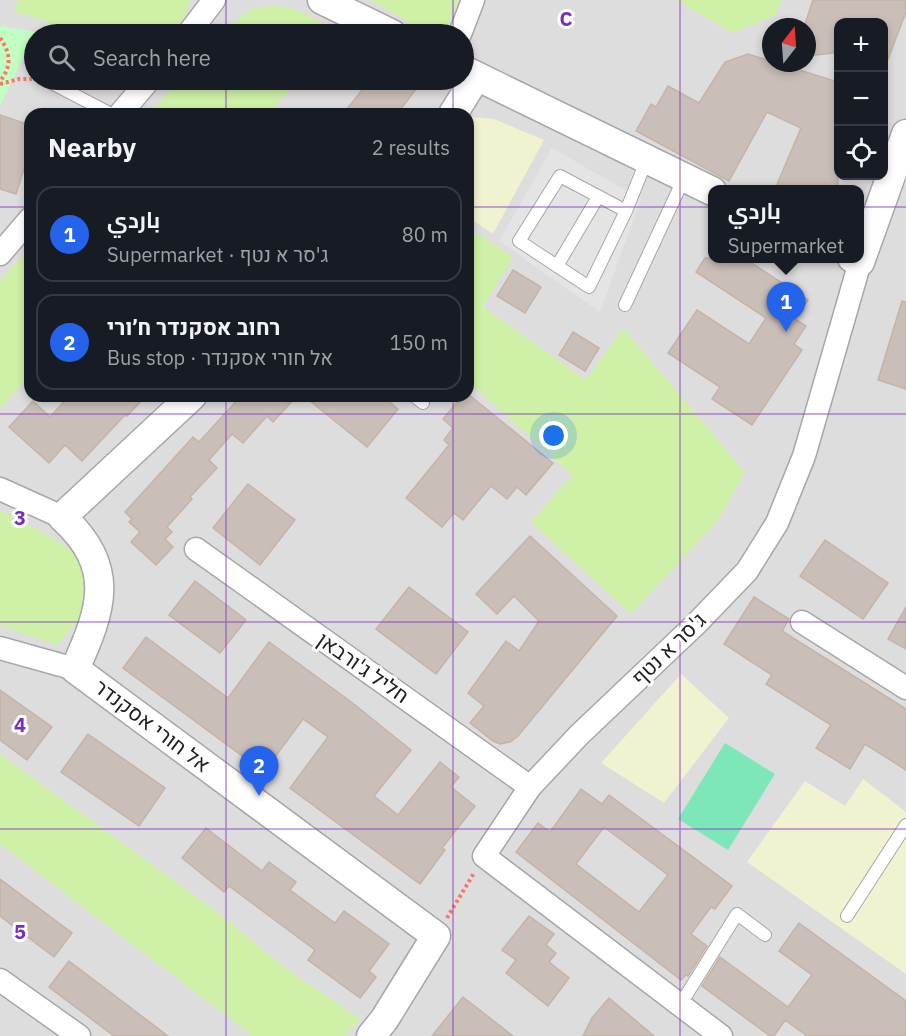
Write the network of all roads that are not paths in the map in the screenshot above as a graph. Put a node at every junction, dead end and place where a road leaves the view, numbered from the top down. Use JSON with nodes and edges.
{"nodes":[{"id":1,"x":213,"y":0,"type":"edge"},
{"id":2,"x":322,"y":0,"type":"edge"},
{"id":3,"x":473,"y":0,"type":"edge"},
{"id":4,"x":195,"y":24,"type":"edge"},
{"id":5,"x":371,"y":24,"type":"edge"},
{"id":6,"x":464,"y":24,"type":"edge"},
{"id":7,"x":474,"y":76,"type":"edge"},
{"id":8,"x":65,"y":90,"type":"edge"},
{"id":9,"x":140,"y":90,"type":"edge"},
{"id":10,"x":463,"y":90,"type":"edge"},
{"id":11,"x":100,"y":108,"type":"edge"},
{"id":12,"x":125,"y":108,"type":"edge"},
{"id":13,"x":456,"y":108,"type":"edge"},
{"id":14,"x":906,"y":134,"type":"edge"},
{"id":15,"x":647,"y":159,"type":"junction"},
{"id":16,"x":685,"y":178,"type":"junction"},
{"id":17,"x":708,"y":189,"type":"edge"},
{"id":18,"x":598,"y":197,"type":"junction"},
{"id":19,"x":626,"y":212,"type":"junction"},
{"id":20,"x":24,"y":226,"type":"edge"},
{"id":21,"x":864,"y":240,"type":"edge"},
{"id":22,"x":0,"y":254,"type":"edge"},
{"id":23,"x":855,"y":263,"type":"edge"},
{"id":24,"x":557,"y":266,"type":"junction"},
{"id":25,"x":626,"y":305,"type":"dead end"},
{"id":26,"x":186,"y":402,"type":"edge"},
{"id":27,"x":0,"y":489,"type":"edge"},
{"id":28,"x":62,"y":517,"type":"junction"},
{"id":29,"x":196,"y":549,"type":"dead end"},
{"id":30,"x":802,"y":622,"type":"dead end"},
{"id":31,"x":0,"y":648,"type":"edge"},
{"id":32,"x":75,"y":669,"type":"junction"},
{"id":33,"x":906,"y":688,"type":"edge"},
{"id":34,"x":530,"y":787,"type":"junction"},
{"id":35,"x":906,"y":825,"type":"edge"},
{"id":36,"x":847,"y":915,"type":"dead end"},
{"id":37,"x":765,"y":935,"type":"dead end"},
{"id":38,"x":0,"y":980,"type":"edge"},
{"id":39,"x":680,"y":1005,"type":"junction"},
{"id":40,"x":79,"y":1036,"type":"edge"},
{"id":41,"x":371,"y":1036,"type":"edge"},
{"id":42,"x":721,"y":1036,"type":"edge"}],
"edges":[{"from":1,"to":4,"type":"street"},
{"from":2,"to":5,"type":"street"},
{"from":3,"to":6,"type":"street"},
{"from":7,"to":15,"type":"street"},
{"from":8,"to":11,"type":"lane"},
{"from":9,"to":12,"type":"street"},
{"from":10,"to":13,"type":"street"},
{"from":14,"to":21,"type":"street","name":"ג'סר א נטף"},
{"from":15,"to":16,"type":"street"},
{"from":15,"to":19,"type":"lane"},
{"from":16,"to":17,"type":"street"},
{"from":16,"to":25,"type":"lane"},
{"from":18,"to":19,"type":"lane"},
{"from":18,"to":24,"type":"lane"},
{"from":18,"to":24,"type":"lane"},
{"from":19,"to":24,"type":"lane"},
{"from":20,"to":22,"type":"street"},
{"from":23,"to":34,"type":"street","name":"ג'סר א נטף"},
{"from":26,"to":28,"type":"street"},
{"from":27,"to":28,"type":"street"},
{"from":28,"to":32,"type":"street"},
{"from":29,"to":34,"type":"street","name":"חליל ג'ורבאן"},
{"from":30,"to":33,"type":"street"},
{"from":31,"to":32,"type":"street","name":"אל חורי אסקנדר"},
{"from":32,"to":41,"type":"street","name":"אל חורי אסקנדר"},
{"from":34,"to":39,"type":"street","name":"ג'סר א נטף"},
{"from":35,"to":36,"type":"lane"},
{"from":37,"to":39,"type":"lane"},
{"from":38,"to":40,"type":"street"},
{"from":39,"to":42,"type":"street"}]}
